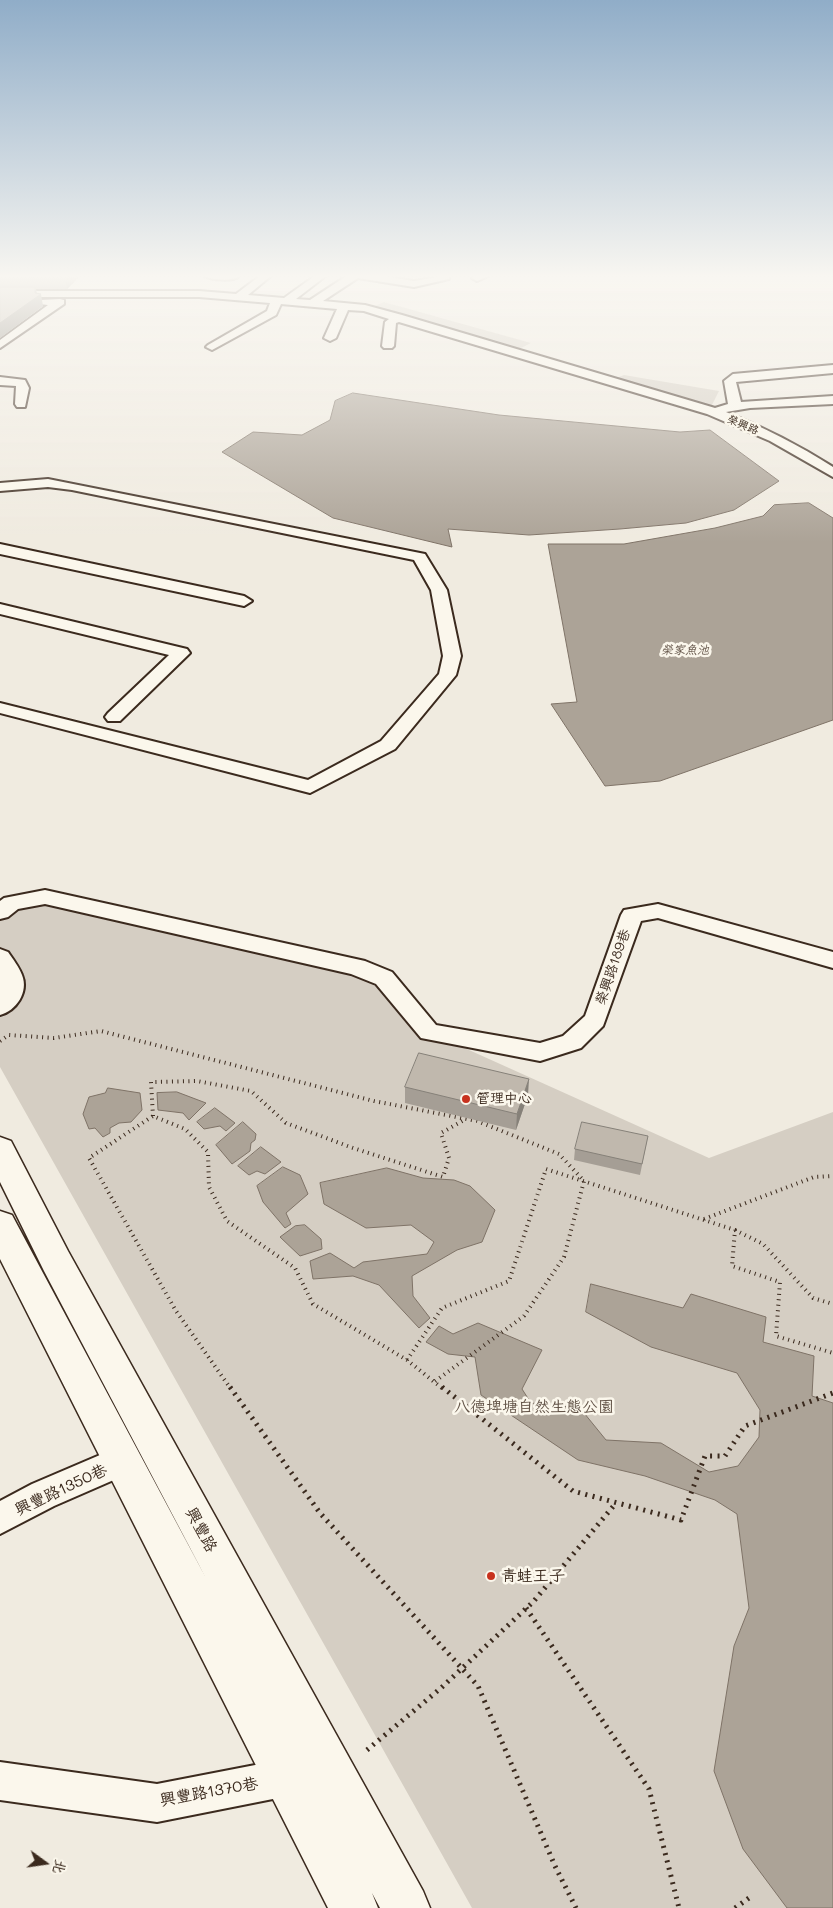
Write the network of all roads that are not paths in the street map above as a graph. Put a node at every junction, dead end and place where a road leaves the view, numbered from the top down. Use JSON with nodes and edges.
{"nodes":[{"id":1,"x":557,"y":364,"type":"edge"},
{"id":2,"x":833,"y":369,"type":"edge"},
{"id":3,"x":0,"y":381,"type":"edge"},
{"id":4,"x":833,"y":400,"type":"edge"},
{"id":5,"x":21,"y":404,"type":"dead end"},
{"id":6,"x":735,"y":405,"type":"junction"},
{"id":7,"x":712,"y":411,"type":"junction"},
{"id":8,"x":833,"y":473,"type":"edge"},
{"id":9,"x":0,"y":487,"type":"edge"},
{"id":10,"x":0,"y":549,"type":"edge"},
{"id":11,"x":244,"y":601,"type":"dead end"},
{"id":12,"x":0,"y":609,"type":"edge"},
{"id":13,"x":0,"y":708,"type":"edge"},
{"id":14,"x":114,"y":718,"type":"dead end"},
{"id":15,"x":0,"y":912,"type":"edge"},
{"id":16,"x":0,"y":958,"type":"edge"},
{"id":17,"x":833,"y":960,"type":"edge"},
{"id":18,"x":0,"y":1007,"type":"edge"},
{"id":19,"x":0,"y":1150,"type":"edge"},
{"id":20,"x":0,"y":1225,"type":"edge"},
{"id":21,"x":121,"y":1461,"type":"junction"},
{"id":22,"x":0,"y":1518,"type":"edge"},
{"id":23,"x":321,"y":1752,"type":"junction"},
{"id":24,"x":288,"y":1778,"type":"junction"},
{"id":25,"x":0,"y":1781,"type":"edge"},
{"id":26,"x":354,"y":1908,"type":"edge"},
{"id":27,"x":406,"y":1908,"type":"edge"}],
"edges":[{"from":1,"to":7,"type":"street","name":"榮興路"},
{"from":2,"to":6,"type":"street"},
{"from":3,"to":5,"type":"street"},
{"from":4,"to":6,"type":"street"},
{"from":6,"to":7,"type":"street"},
{"from":7,"to":8,"type":"street","name":"榮興路"},
{"from":9,"to":13,"type":"street"},
{"from":10,"to":11,"type":"street"},
{"from":12,"to":14,"type":"street"},
{"from":15,"to":17,"type":"street","name":"榮興路189巷"},
{"from":16,"to":18,"type":"street"},
{"from":19,"to":23,"type":"main road","name":"興豐路"},
{"from":20,"to":21,"type":"main road"},
{"from":21,"to":22,"type":"street","name":"興豐路1350巷"},
{"from":21,"to":24,"type":"main road"},
{"from":23,"to":24,"type":"street","name":"興豐路1370巷"},
{"from":23,"to":27,"type":"main road","name":"興豐路"},
{"from":24,"to":25,"type":"street","name":"興豐路1370巷"},
{"from":24,"to":26,"type":"main road"}]}
